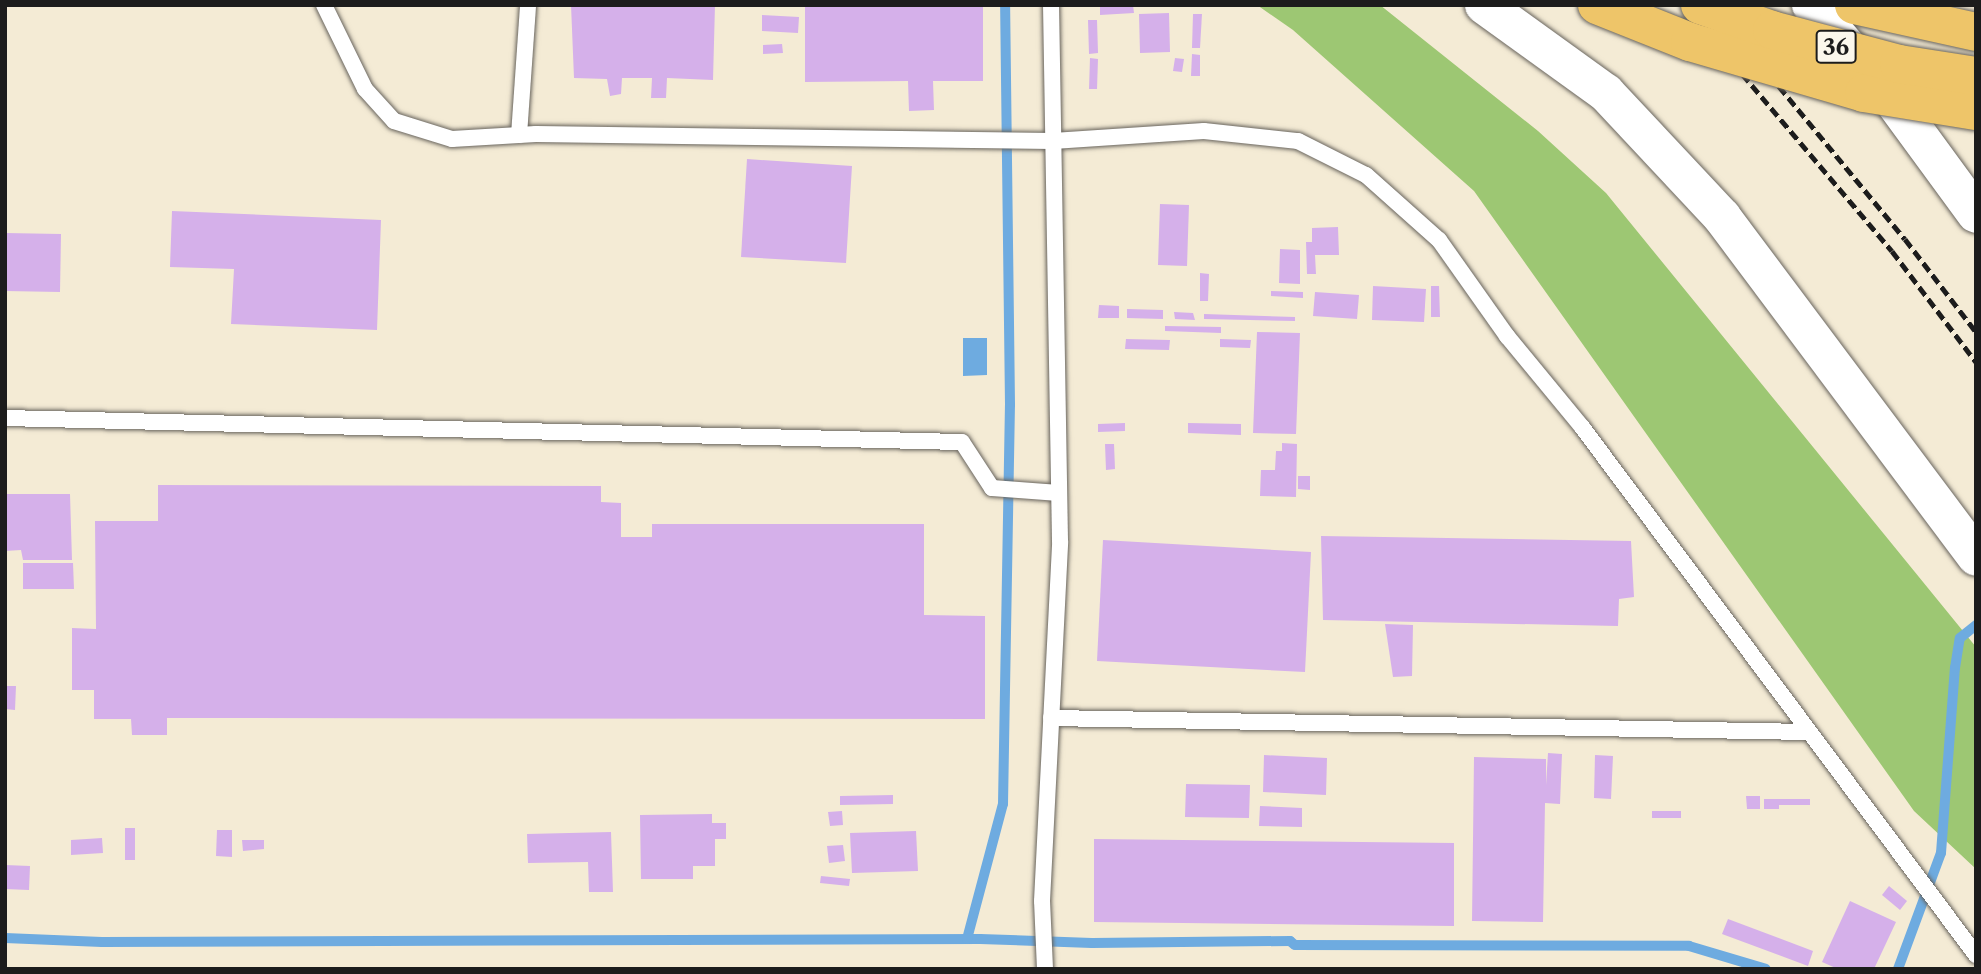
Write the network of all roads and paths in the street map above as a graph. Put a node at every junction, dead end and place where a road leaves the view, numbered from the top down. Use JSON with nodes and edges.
{"nodes":[{"id":1,"x":324,"y":5,"type":"edge"},
{"id":2,"x":528,"y":5,"type":"edge"},
{"id":3,"x":1051,"y":5,"type":"edge"},
{"id":4,"x":1484,"y":5,"type":"edge"},
{"id":5,"x":1597,"y":5,"type":"edge"},
{"id":6,"x":1700,"y":5,"type":"edge"},
{"id":7,"x":1811,"y":5,"type":"edge"},
{"id":8,"x":1854,"y":5,"type":"edge"},
{"id":9,"x":1976,"y":32,"type":"edge"},
{"id":10,"x":1976,"y":76,"type":"edge"},
{"id":11,"x":1976,"y":111,"type":"edge"},
{"id":12,"x":519,"y":135,"type":"junction"},
{"id":13,"x":1053,"y":141,"type":"junction"},
{"id":14,"x":1976,"y":214,"type":"edge"},
{"id":15,"x":5,"y":418,"type":"edge"},
{"id":16,"x":1059,"y":494,"type":"junction"},
{"id":17,"x":1976,"y":556,"type":"edge"},
{"id":18,"x":1051,"y":718,"type":"junction"},
{"id":19,"x":1807,"y":732,"type":"junction"},
{"id":20,"x":1976,"y":956,"type":"edge"},
{"id":21,"x":1045,"y":969,"type":"edge"}],
"edges":[{"from":1,"to":12,"type":"lane"},
{"from":2,"to":12,"type":"lane"},
{"from":3,"to":13,"type":"lane"},
{"from":4,"to":17,"type":"street"},
{"from":5,"to":11,"type":"highway","bridge":true},
{"from":6,"to":10,"type":"highway","number":"36","bridge":true},
{"from":7,"to":14,"type":"street"},
{"from":8,"to":9,"type":"highway","number":"36"},
{"from":12,"to":13,"type":"lane"},
{"from":13,"to":16,"type":"lane"},
{"from":13,"to":19,"type":"lane"},
{"from":15,"to":16,"type":"lane"},
{"from":16,"to":18,"type":"lane"},
{"from":18,"to":19,"type":"lane"},
{"from":18,"to":21,"type":"lane"},
{"from":19,"to":20,"type":"lane"}]}
